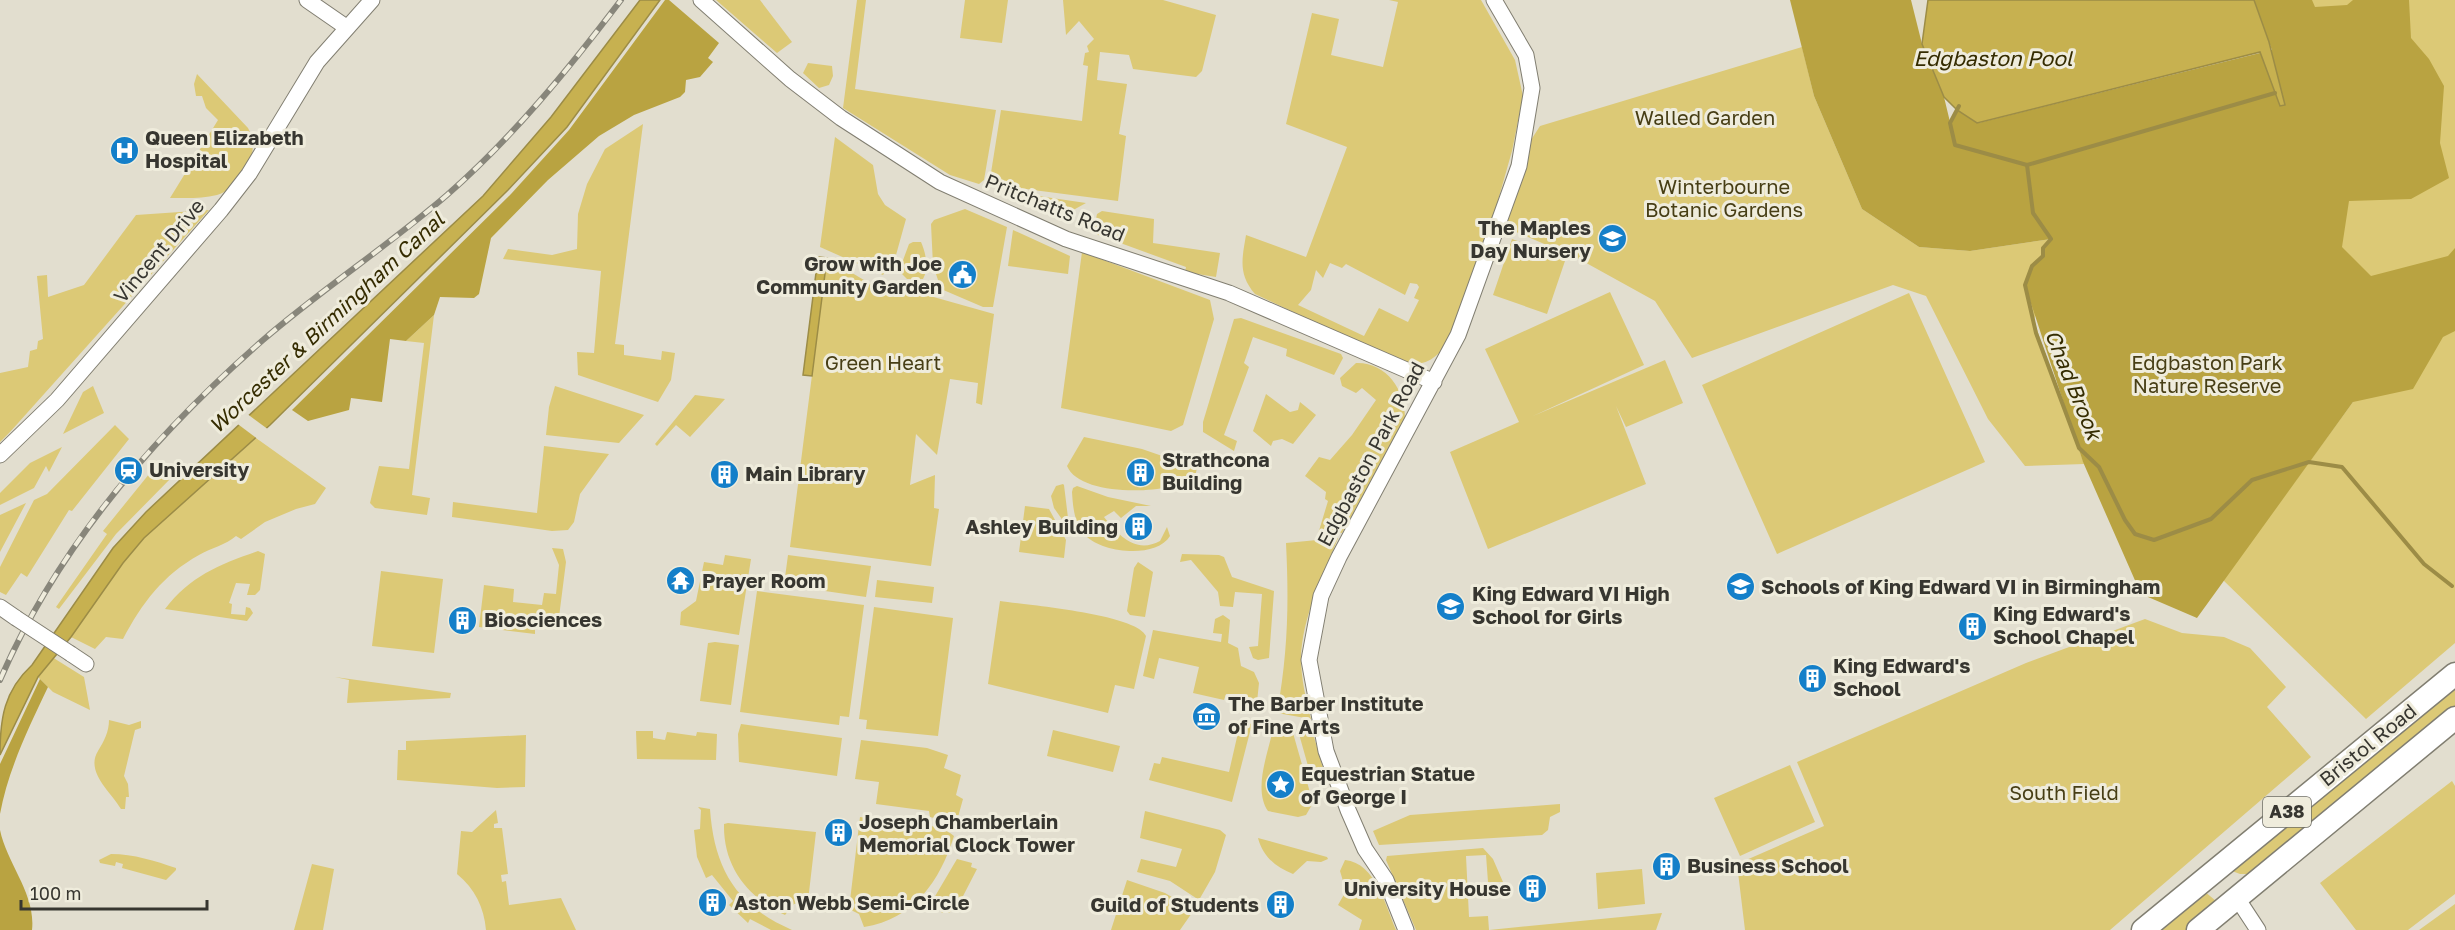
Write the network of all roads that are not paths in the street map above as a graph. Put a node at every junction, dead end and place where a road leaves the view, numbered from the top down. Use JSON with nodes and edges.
{"nodes":[{"id":1,"x":308,"y":0,"type":"edge"},
{"id":2,"x":372,"y":0,"type":"edge"},
{"id":3,"x":701,"y":0,"type":"edge"},
{"id":4,"x":1494,"y":0,"type":"edge"},
{"id":5,"x":346,"y":27,"type":"junction"},
{"id":6,"x":1434,"y":382,"type":"junction"},
{"id":7,"x":0,"y":456,"type":"edge"},
{"id":8,"x":0,"y":607,"type":"edge"},
{"id":9,"x":86,"y":664,"type":"dead end"},
{"id":10,"x":2455,"y":674,"type":"edge"},
{"id":11,"x":2455,"y":717,"type":"edge"},
{"id":12,"x":2265,"y":830,"type":"junction"},
{"id":13,"x":2296,"y":850,"type":"junction"},
{"id":14,"x":2214,"y":872,"type":"junction"},
{"id":15,"x":2236,"y":898,"type":"junction"},
{"id":16,"x":1406,"y":930,"type":"edge"},
{"id":17,"x":2143,"y":930,"type":"edge"},
{"id":18,"x":2198,"y":930,"type":"edge"},
{"id":19,"x":2258,"y":930,"type":"edge"}],
"edges":[{"from":1,"to":5,"type":"street"},
{"from":2,"to":5,"type":"street","name":"Vincent Drive"},
{"from":3,"to":6,"type":"street","name":"Pritchatts Road"},
{"from":4,"to":6,"type":"street","name":"Edgbaston Park Road"},
{"from":5,"to":7,"type":"street","name":"Vincent Drive"},
{"from":6,"to":16,"type":"street","name":"Edgbaston Park Road"},
{"from":8,"to":9,"type":"street","bridge":true},
{"from":10,"to":12,"type":"highway","name":"Bristol Road","number":"A38"},
{"from":11,"to":13,"type":"highway","name":"Bristol Road","number":"A38"},
{"from":12,"to":13,"type":"highway"},
{"from":12,"to":14,"type":"highway","name":"Bristol Road","number":"A38"},
{"from":13,"to":15,"type":"highway","name":"Bristol Road","number":"A38"},
{"from":14,"to":15,"type":"highway"},
{"from":14,"to":17,"type":"highway","name":"Bristol Road","number":"A38"},
{"from":15,"to":18,"type":"highway","name":"Bristol Road","number":"A38"},
{"from":15,"to":19,"type":"street"}]}
